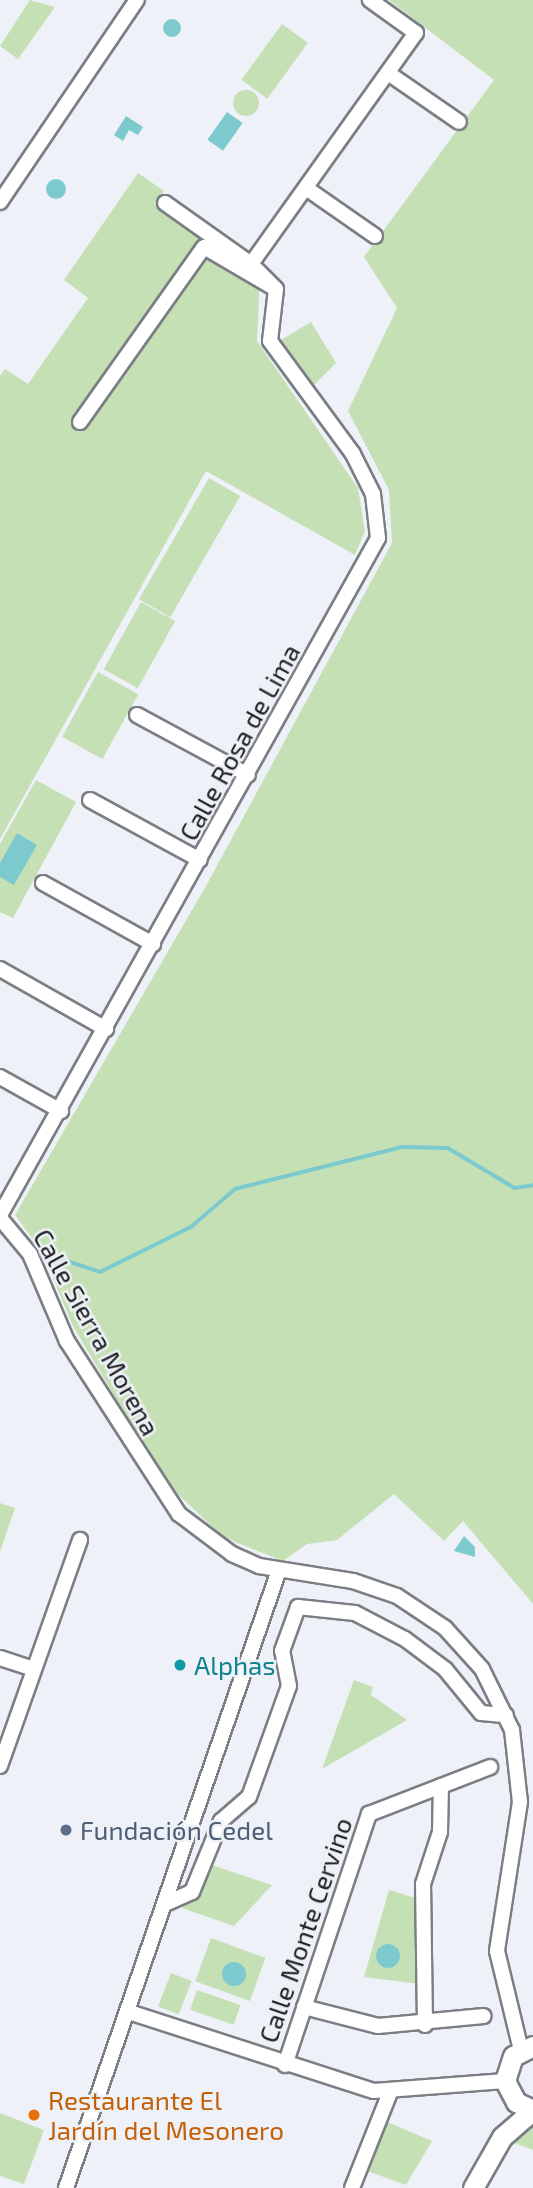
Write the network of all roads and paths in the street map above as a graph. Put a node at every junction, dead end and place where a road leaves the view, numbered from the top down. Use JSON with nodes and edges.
{"nodes":[{"id":1,"x":137,"y":0,"type":"edge"},
{"id":2,"x":370,"y":0,"type":"edge"},
{"id":3,"x":388,"y":73,"type":"junction"},
{"id":4,"x":459,"y":122,"type":"dead end"},
{"id":5,"x":306,"y":188,"type":"junction"},
{"id":6,"x":0,"y":202,"type":"edge"},
{"id":7,"x":165,"y":203,"type":"dead end"},
{"id":8,"x":375,"y":236,"type":"dead end"},
{"id":9,"x":251,"y":264,"type":"junction"},
{"id":10,"x":276,"y":289,"type":"junction"},
{"id":11,"x":80,"y":422,"type":"dead end"},
{"id":12,"x":137,"y":715,"type":"dead end"},
{"id":13,"x":248,"y":775,"type":"junction"},
{"id":14,"x":90,"y":800,"type":"dead end"},
{"id":15,"x":201,"y":860,"type":"junction"},
{"id":16,"x":43,"y":883,"type":"dead end"},
{"id":17,"x":153,"y":944,"type":"junction"},
{"id":18,"x":0,"y":969,"type":"edge"},
{"id":19,"x":106,"y":1029,"type":"junction"},
{"id":20,"x":0,"y":1077,"type":"edge"},
{"id":21,"x":61,"y":1111,"type":"junction"},
{"id":22,"x":0,"y":1216,"type":"edge"},
{"id":23,"x":80,"y":1540,"type":"dead end"},
{"id":24,"x":278,"y":1573,"type":"junction"},
{"id":25,"x":0,"y":1658,"type":"edge"},
{"id":26,"x":33,"y":1669,"type":"junction"},
{"id":27,"x":506,"y":1715,"type":"junction"},
{"id":28,"x":0,"y":1766,"type":"edge"},
{"id":29,"x":491,"y":1767,"type":"dead end"},
{"id":30,"x":441,"y":1786,"type":"junction"},
{"id":31,"x":167,"y":1903,"type":"junction"},
{"id":32,"x":304,"y":2007,"type":"junction"},
{"id":33,"x":130,"y":2012,"type":"junction"},
{"id":34,"x":484,"y":2016,"type":"dead end"},
{"id":35,"x":425,"y":2025,"type":"junction"},
{"id":36,"x":527,"y":2048,"type":"edge"},
{"id":37,"x":285,"y":2064,"type":"junction"},
{"id":38,"x":507,"y":2088,"type":"junction"},
{"id":39,"x":391,"y":2090,"type":"junction"},
{"id":40,"x":533,"y":2109,"type":"edge"},
{"id":41,"x":502,"y":2137,"type":"junction"},
{"id":42,"x":66,"y":2188,"type":"edge"},
{"id":43,"x":352,"y":2188,"type":"edge"},
{"id":44,"x":473,"y":2188,"type":"edge"}],
"edges":[{"from":1,"to":6,"type":"street"},
{"from":2,"to":3,"type":"street"},
{"from":3,"to":4,"type":"street"},
{"from":3,"to":5,"type":"street"},
{"from":5,"to":8,"type":"street"},
{"from":5,"to":9,"type":"street"},
{"from":7,"to":9,"type":"street"},
{"from":9,"to":10,"type":"street"},
{"from":10,"to":11,"type":"street"},
{"from":10,"to":13,"type":"street","name":"Calle Rosa de Lima"},
{"from":12,"to":13,"type":"street"},
{"from":13,"to":15,"type":"street","name":"Calle Rosa de Lima"},
{"from":14,"to":15,"type":"street"},
{"from":15,"to":17,"type":"street","name":"Calle Rosa de Lima"},
{"from":16,"to":17,"type":"street"},
{"from":17,"to":19,"type":"street","name":"Calle Rosa de Lima"},
{"from":18,"to":19,"type":"street"},
{"from":19,"to":21,"type":"street","name":"Calle Rosa de Lima"},
{"from":20,"to":21,"type":"street"},
{"from":21,"to":22,"type":"street","name":"Calle Rosa de Lima"},
{"from":22,"to":24,"type":"street","name":"Calle Sierra Morena"},
{"from":23,"to":26,"type":"street"},
{"from":24,"to":27,"type":"street","name":"Calle Sierra Morena"},
{"from":24,"to":31,"type":"street"},
{"from":25,"to":26,"type":"street"},
{"from":26,"to":28,"type":"street"},
{"from":27,"to":31,"type":"street"},
{"from":27,"to":36,"type":"street","name":"Calle Sierra Morena"},
{"from":29,"to":30,"type":"street","name":"Calle Monte Cervino"},
{"from":30,"to":32,"type":"street","name":"Calle Monte Cervino"},
{"from":30,"to":35,"type":"street"},
{"from":31,"to":33,"type":"street"},
{"from":32,"to":35,"type":"street"},
{"from":32,"to":37,"type":"street","name":"Calle Monte Cervino"},
{"from":33,"to":37,"type":"street"},
{"from":33,"to":42,"type":"street"},
{"from":34,"to":35,"type":"street"},
{"from":36,"to":38,"type":"street"},
{"from":37,"to":39,"type":"street"},
{"from":38,"to":39,"type":"street"},
{"from":38,"to":40,"type":"street"},
{"from":38,"to":41,"type":"street"},
{"from":39,"to":43,"type":"street"},
{"from":40,"to":41,"type":"street"},
{"from":41,"to":44,"type":"street"}]}
